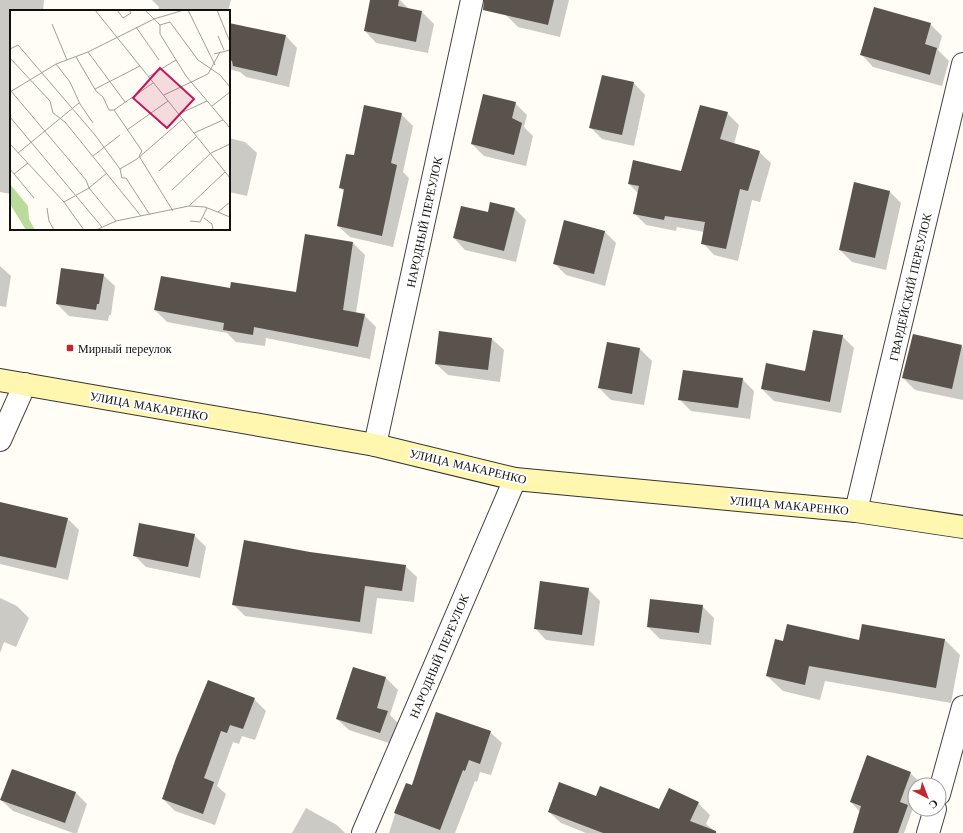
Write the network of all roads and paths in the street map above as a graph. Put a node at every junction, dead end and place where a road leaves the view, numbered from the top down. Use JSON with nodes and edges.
{"nodes":[{"id":1,"x":472,"y":0,"type":"edge"},
{"id":2,"x":963,"y":64,"type":"edge"},
{"id":3,"x":0,"y":380,"type":"edge"},
{"id":4,"x":25,"y":384,"type":"junction"},
{"id":5,"x":0,"y":440,"type":"edge"},
{"id":6,"x":375,"y":445,"type":"junction"},
{"id":7,"x":515,"y":479,"type":"junction"},
{"id":8,"x":856,"y":511,"type":"junction"},
{"id":9,"x":963,"y":527,"type":"edge"},
{"id":10,"x":963,"y":707,"type":"edge"},
{"id":11,"x":944,"y":777,"type":"edge"},
{"id":12,"x":933,"y":817,"type":"edge"},
{"id":13,"x":363,"y":833,"type":"edge"},
{"id":14,"x":928,"y":833,"type":"edge"}],
"edges":[{"from":1,"to":6,"type":"street","name":"НАРОДНЫЙ ПЕРЕУЛОК"},
{"from":2,"to":8,"type":"street","name":"ГВАРДЕЙСКИЙ ПЕРЕУЛОК"},
{"from":3,"to":4,"type":"main road","name":"УЛИЦА МАКАРЕНКО"},
{"from":4,"to":5,"type":"street"},
{"from":4,"to":6,"type":"main road","name":"УЛИЦА МАКАРЕНКО"},
{"from":6,"to":7,"type":"main road","name":"УЛИЦА МАКАРЕНКО"},
{"from":7,"to":8,"type":"main road","name":"УЛИЦА МАКАРЕНКО"},
{"from":7,"to":13,"type":"street","name":"НАРОДНЫЙ ПЕРЕУЛОК"},
{"from":8,"to":9,"type":"main road","name":"УЛИЦА МАКАРЕНКО"},
{"from":10,"to":11,"type":"street"},
{"from":12,"to":14,"type":"street"}]}
